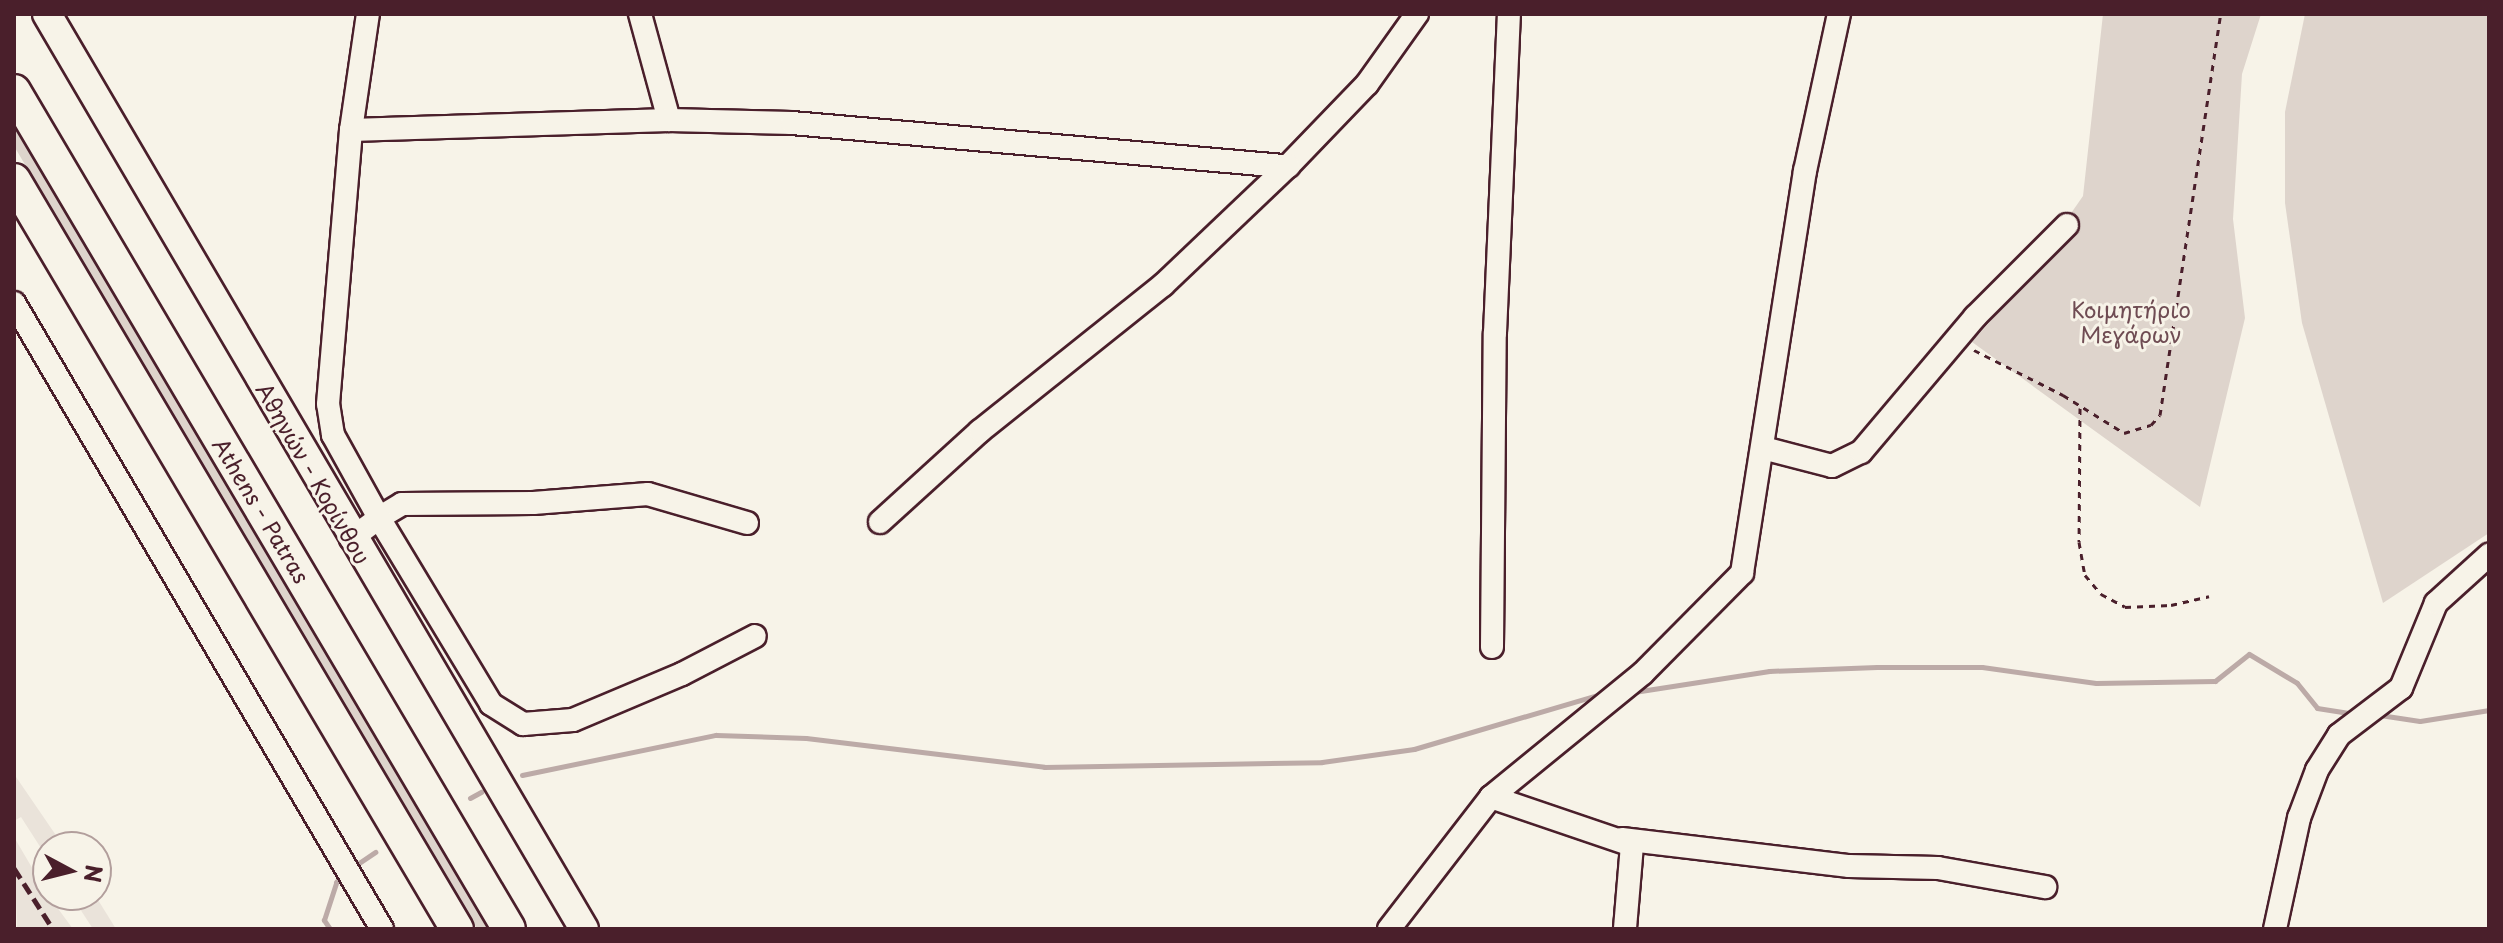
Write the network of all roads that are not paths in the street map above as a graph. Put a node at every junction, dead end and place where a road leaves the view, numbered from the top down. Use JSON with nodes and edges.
{"nodes":[{"id":1,"x":47,"y":14,"type":"edge"},
{"id":2,"x":368,"y":14,"type":"edge"},
{"id":3,"x":1417,"y":14,"type":"edge"},
{"id":4,"x":1509,"y":14,"type":"edge"},
{"id":5,"x":1839,"y":14,"type":"edge"},
{"id":6,"x":642,"y":16,"type":"edge"},
{"id":7,"x":14,"y":91,"type":"edge"},
{"id":8,"x":669,"y":120,"type":"junction"},
{"id":9,"x":351,"y":130,"type":"junction"},
{"id":10,"x":1288,"y":166,"type":"junction"},
{"id":11,"x":14,"y":180,"type":"edge"},
{"id":12,"x":2067,"y":225,"type":"dead end"},
{"id":13,"x":14,"y":303,"type":"edge"},
{"id":14,"x":1763,"y":448,"type":"junction"},
{"id":15,"x":379,"y":518,"type":"junction"},
{"id":16,"x":880,"y":522,"type":"dead end"},
{"id":17,"x":747,"y":523,"type":"dead end"},
{"id":18,"x":351,"y":539,"type":"junction"},
{"id":19,"x":2489,"y":555,"type":"edge"},
{"id":20,"x":755,"y":636,"type":"dead end"},
{"id":21,"x":1492,"y":647,"type":"dead end"},
{"id":22,"x":1491,"y":797,"type":"junction"},
{"id":23,"x":1622,"y":839,"type":"junction"},
{"id":24,"x":2045,"y":887,"type":"dead end"},
{"id":25,"x":382,"y":929,"type":"edge"},
{"id":26,"x":457,"y":929,"type":"edge"},
{"id":27,"x":509,"y":929,"type":"edge"},
{"id":28,"x":584,"y":929,"type":"edge"},
{"id":29,"x":1389,"y":929,"type":"edge"},
{"id":30,"x":1625,"y":929,"type":"edge"},
{"id":31,"x":2275,"y":929,"type":"edge"}],
"edges":[{"from":1,"to":18,"type":"main road","name":"Αθηνών - Κορίνθου"},
{"from":2,"to":9,"type":"street"},
{"from":3,"to":10,"type":"street"},
{"from":4,"to":21,"type":"street"},
{"from":5,"to":14,"type":"street"},
{"from":6,"to":8,"type":"street"},
{"from":7,"to":27,"type":"highway","name":"Athens - Patras"},
{"from":8,"to":9,"type":"street"},
{"from":8,"to":10,"type":"street"},
{"from":9,"to":15,"type":"street"},
{"from":10,"to":16,"type":"street"},
{"from":11,"to":26,"type":"highway","name":"Athens - Patras"},
{"from":12,"to":14,"type":"street"},
{"from":13,"to":25,"type":"street"},
{"from":14,"to":22,"type":"street"},
{"from":15,"to":17,"type":"street"},
{"from":15,"to":18,"type":"street"},
{"from":15,"to":20,"type":"street"},
{"from":18,"to":28,"type":"main road","name":"Αθηνών - Κορίνθου"},
{"from":19,"to":31,"type":"street"},
{"from":22,"to":23,"type":"street"},
{"from":22,"to":29,"type":"street"},
{"from":23,"to":24,"type":"street"},
{"from":23,"to":30,"type":"street"}]}
